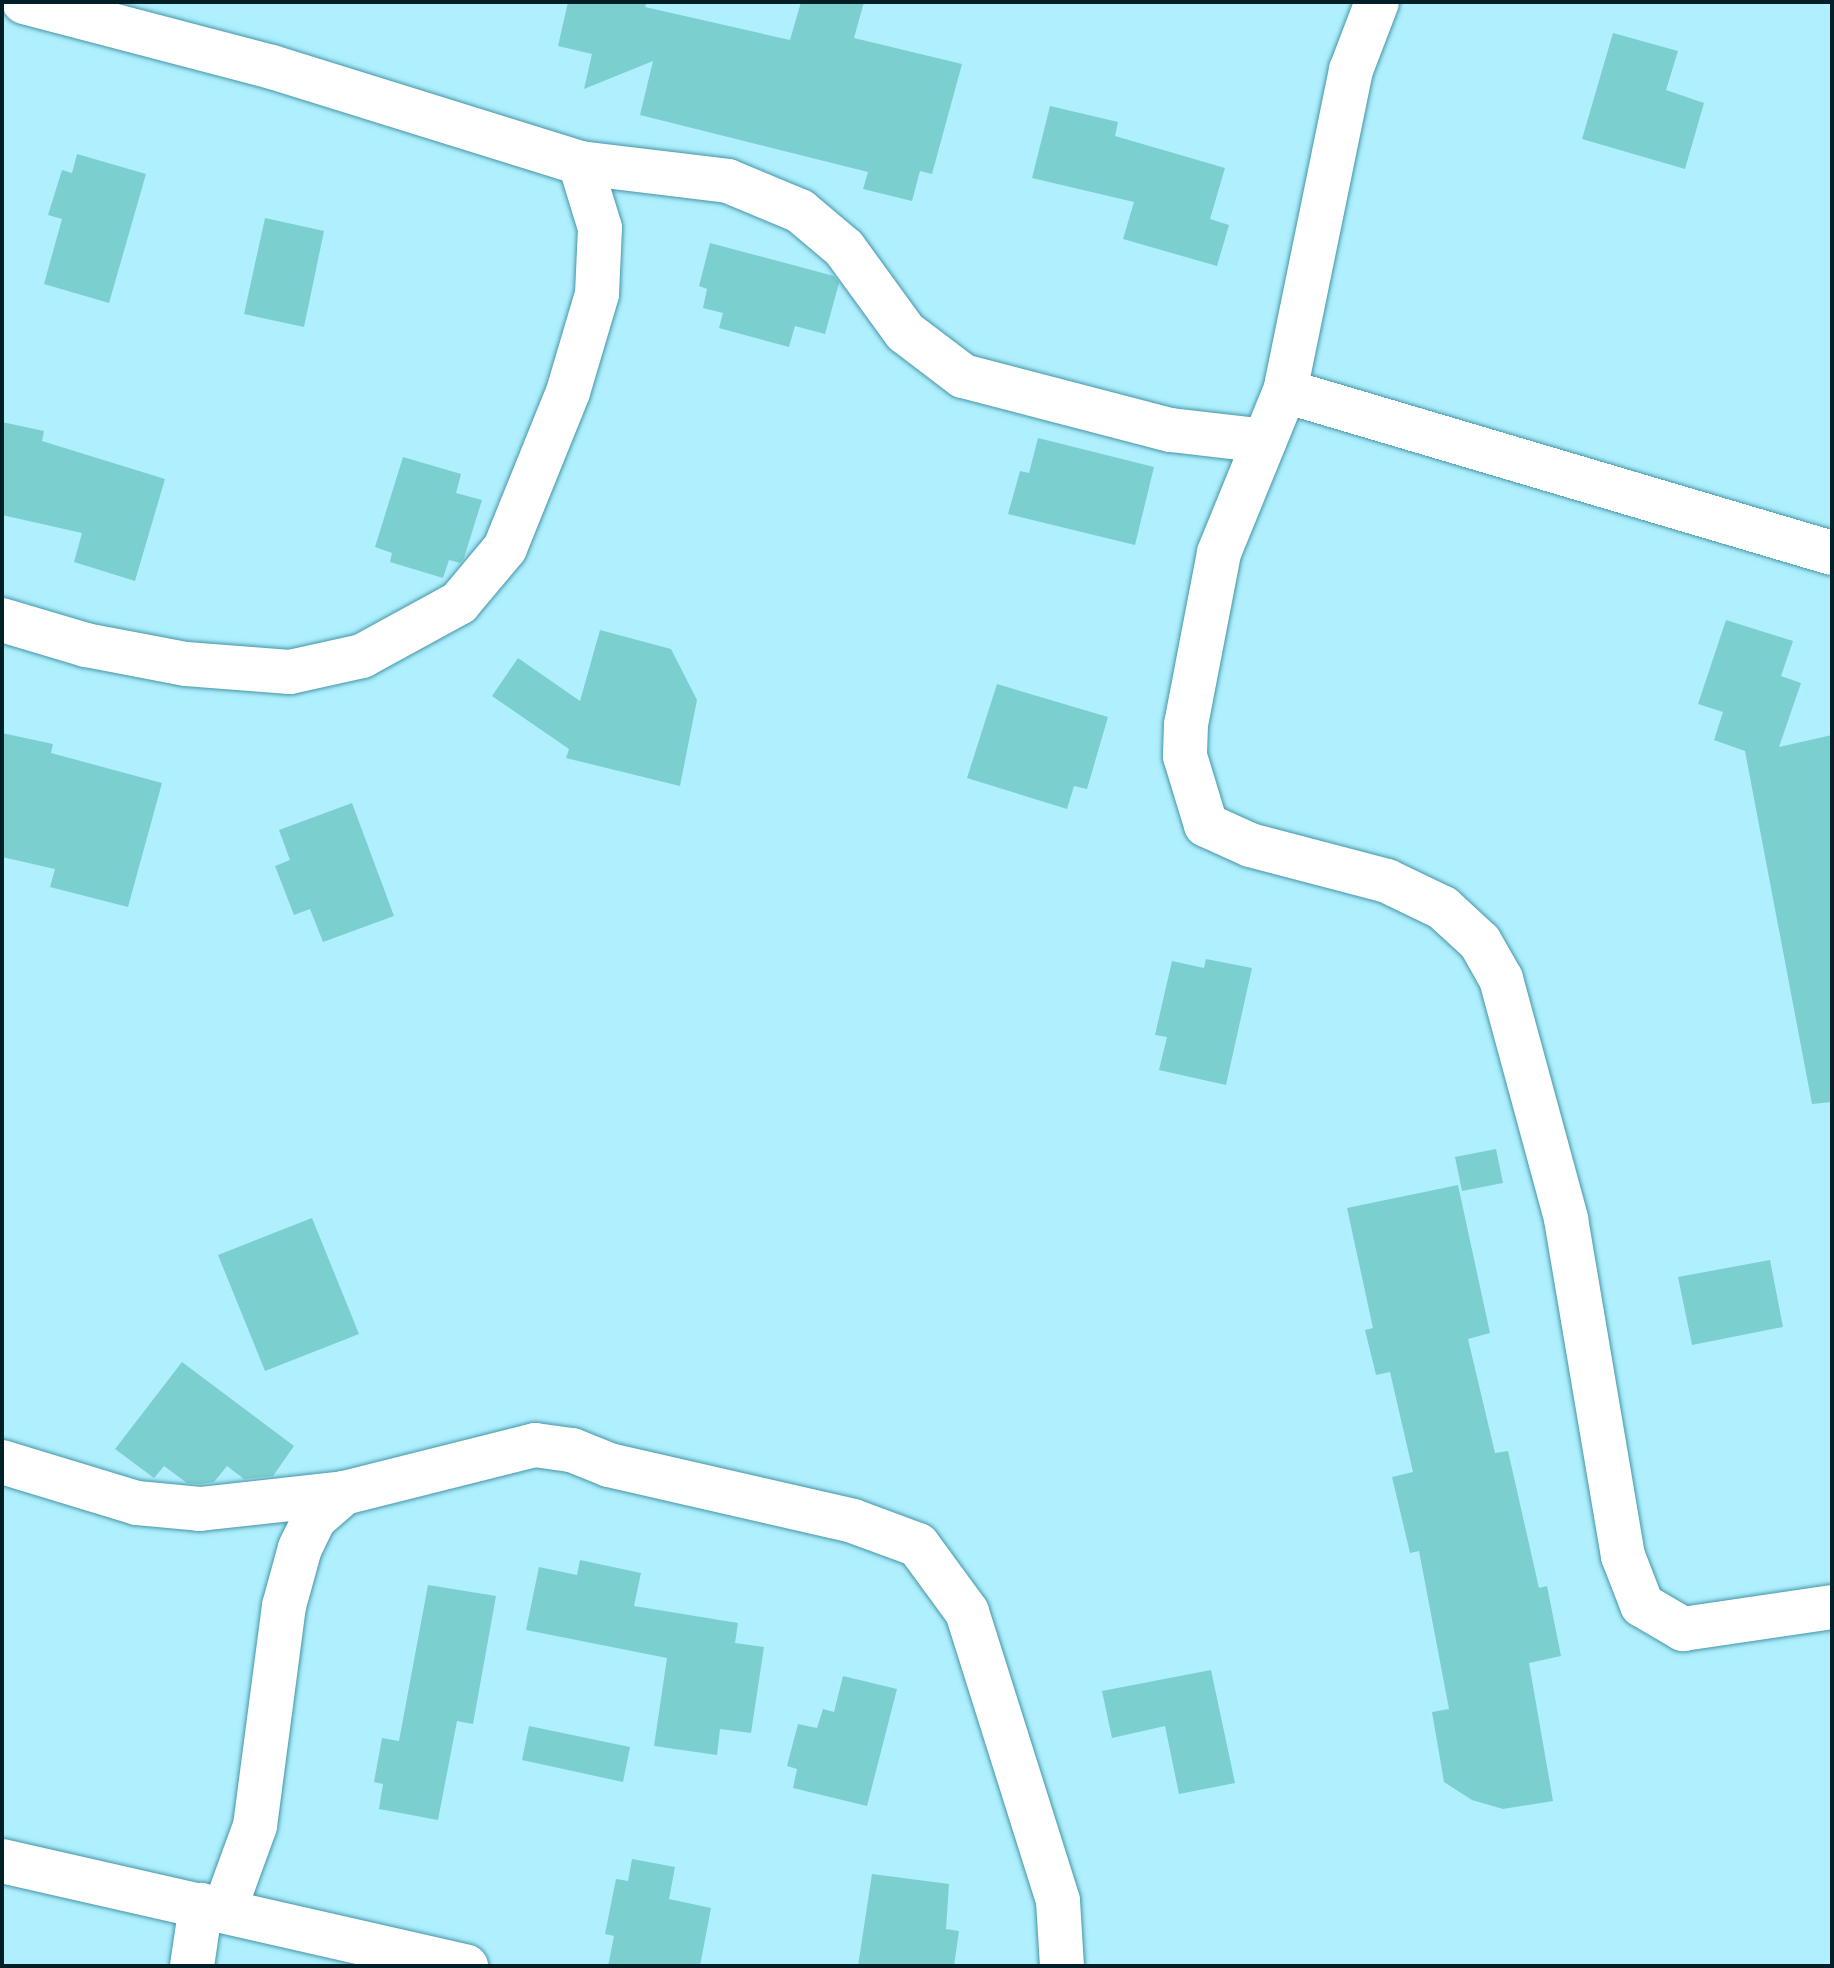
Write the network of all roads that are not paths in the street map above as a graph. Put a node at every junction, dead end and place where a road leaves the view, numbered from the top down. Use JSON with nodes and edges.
{"nodes":[{"id":1,"x":24,"y":2,"type":"edge"},
{"id":2,"x":1377,"y":2,"type":"edge"},
{"id":3,"x":580,"y":163,"type":"junction"},
{"id":4,"x":1285,"y":391,"type":"junction"},
{"id":5,"x":1264,"y":441,"type":"junction"},
{"id":6,"x":1832,"y":553,"type":"edge"},
{"id":7,"x":2,"y":620,"type":"edge"},
{"id":8,"x":2,"y":1462,"type":"edge"},
{"id":9,"x":344,"y":1493,"type":"junction"},
{"id":10,"x":1832,"y":1607,"type":"edge"},
{"id":11,"x":2,"y":1861,"type":"edge"},
{"id":12,"x":213,"y":1908,"type":"junction"},
{"id":13,"x":192,"y":1966,"type":"edge"},
{"id":14,"x":466,"y":1966,"type":"edge"},
{"id":15,"x":1062,"y":1966,"type":"edge"}],
"edges":[{"from":1,"to":3,"type":"street"},
{"from":2,"to":4,"type":"street"},
{"from":3,"to":5,"type":"street"},
{"from":3,"to":7,"type":"street"},
{"from":4,"to":5,"type":"street"},
{"from":4,"to":6,"type":"street"},
{"from":5,"to":10,"type":"street"},
{"from":8,"to":9,"type":"street"},
{"from":9,"to":12,"type":"street"},
{"from":9,"to":15,"type":"street"},
{"from":11,"to":12,"type":"street"},
{"from":12,"to":13,"type":"street"},
{"from":12,"to":14,"type":"street"}]}
